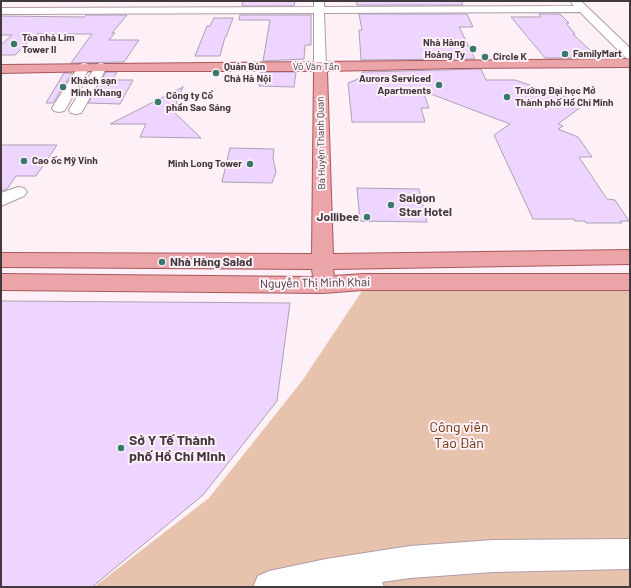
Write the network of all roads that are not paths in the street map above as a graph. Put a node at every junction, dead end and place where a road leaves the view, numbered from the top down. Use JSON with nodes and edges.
{"nodes":[{"id":1,"x":319,"y":5,"type":"edge"},
{"id":2,"x":578,"y":5,"type":"edge"},
{"id":3,"x":1,"y":10,"type":"edge"},
{"id":4,"x":630,"y":55,"type":"edge"},
{"id":5,"x":630,"y":63,"type":"edge"},
{"id":6,"x":84,"y":67,"type":"junction"},
{"id":7,"x":101,"y":67,"type":"junction"},
{"id":8,"x":320,"y":67,"type":"junction"},
{"id":9,"x":1,"y":69,"type":"edge"},
{"id":10,"x":59,"y":108,"type":"dead end"},
{"id":11,"x":76,"y":110,"type":"dead end"},
{"id":12,"x":18,"y":192,"type":"dead end"},
{"id":13,"x":1,"y":200,"type":"edge"},
{"id":14,"x":630,"y":257,"type":"edge"},
{"id":15,"x":1,"y":260,"type":"edge"},
{"id":16,"x":323,"y":261,"type":"junction"},
{"id":17,"x":1,"y":282,"type":"edge"},
{"id":18,"x":630,"y":282,"type":"edge"},
{"id":19,"x":323,"y":285,"type":"junction"},
{"id":20,"x":630,"y":554,"type":"edge"},
{"id":21,"x":326,"y":581,"type":"edge"},
{"id":22,"x":269,"y":587,"type":"edge"},
{"id":23,"x":368,"y":587,"type":"edge"}],
"edges":[{"from":1,"to":2,"type":"street"},
{"from":1,"to":3,"type":"street"},
{"from":1,"to":8,"type":"street","name":"Bà Huyện Thanh Quan"},
{"from":2,"to":4,"type":"street"},
{"from":5,"to":8,"type":"main road","name":"Võ Văn Tần"},
{"from":6,"to":7,"type":"main road","name":"Võ Văn Tần"},
{"from":6,"to":9,"type":"main road","name":"Võ Văn Tần"},
{"from":6,"to":10,"type":"street"},
{"from":7,"to":8,"type":"main road","name":"Võ Văn Tần"},
{"from":7,"to":11,"type":"street"},
{"from":8,"to":16,"type":"main road","name":"Bà Huyện Thanh Quan"},
{"from":12,"to":13,"type":"street"},
{"from":14,"to":16,"type":"main road","name":"Nguyễn Thị Minh Khai"},
{"from":15,"to":16,"type":"main road","name":"Nguyễn Thị Minh Khai"},
{"from":16,"to":19,"type":"main road","name":"Bà Huyện Thanh Quan"},
{"from":17,"to":19,"type":"main road","name":"Nguyễn Thị Minh Khai"},
{"from":18,"to":19,"type":"main road","name":"Nguyễn Thị Minh Khai"},
{"from":20,"to":21,"type":"street"},
{"from":21,"to":22,"type":"street"},
{"from":21,"to":23,"type":"street"}]}
